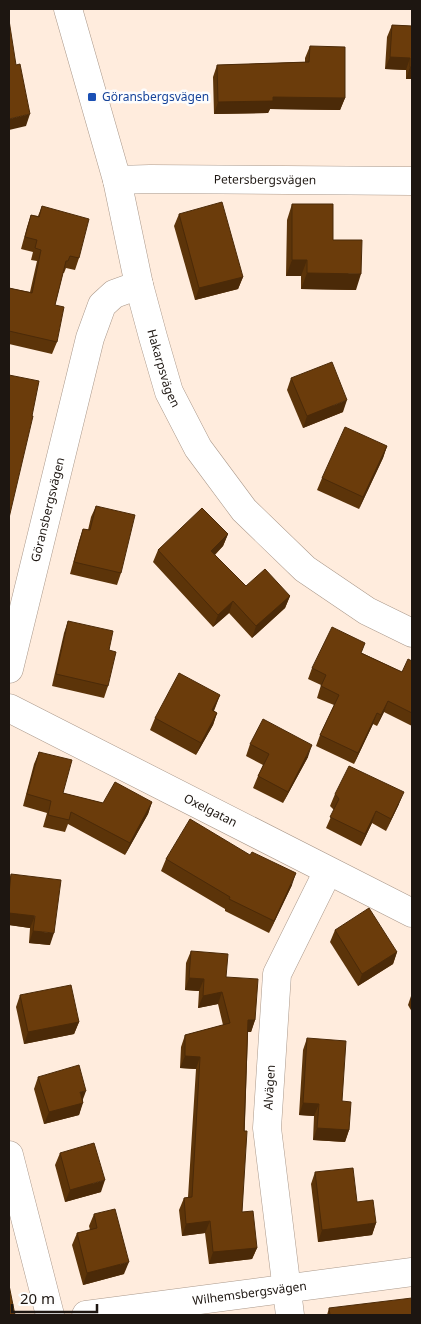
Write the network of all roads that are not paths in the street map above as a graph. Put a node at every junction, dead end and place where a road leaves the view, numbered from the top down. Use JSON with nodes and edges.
{"nodes":[{"id":1,"x":68,"y":9,"type":"edge"},
{"id":2,"x":117,"y":180,"type":"junction"},
{"id":3,"x":412,"y":181,"type":"edge"},
{"id":4,"x":139,"y":285,"type":"junction"},
{"id":5,"x":412,"y":633,"type":"edge"},
{"id":6,"x":9,"y":669,"type":"edge"},
{"id":7,"x":9,"y":708,"type":"edge"},
{"id":8,"x":328,"y":871,"type":"junction"},
{"id":9,"x":412,"y":913,"type":"edge"},
{"id":10,"x":9,"y":1155,"type":"edge"},
{"id":11,"x":412,"y":1272,"type":"edge"},
{"id":12,"x":286,"y":1288,"type":"junction"},
{"id":13,"x":50,"y":1315,"type":"edge"},
{"id":14,"x":86,"y":1315,"type":"edge"},
{"id":15,"x":290,"y":1315,"type":"edge"}],
"edges":[{"from":1,"to":2,"type":"street","name":"Hakarpsvägen"},
{"from":2,"to":3,"type":"street","name":"Petersbergsvägen"},
{"from":2,"to":4,"type":"street","name":"Hakarpsvägen"},
{"from":4,"to":5,"type":"street","name":"Hakarpsvägen"},
{"from":4,"to":6,"type":"street","name":"Göransbergsvägen"},
{"from":7,"to":8,"type":"street","name":"Oxelgatan"},
{"from":8,"to":9,"type":"street","name":"Oxelgatan"},
{"from":8,"to":12,"type":"street","name":"Alvägen"},
{"from":10,"to":13,"type":"street"},
{"from":11,"to":12,"type":"street","name":"Wilhemsbergsvägen"},
{"from":12,"to":14,"type":"street","name":"Wilhemsbergsvägen"},
{"from":12,"to":15,"type":"street","name":"Alvägen"}]}
